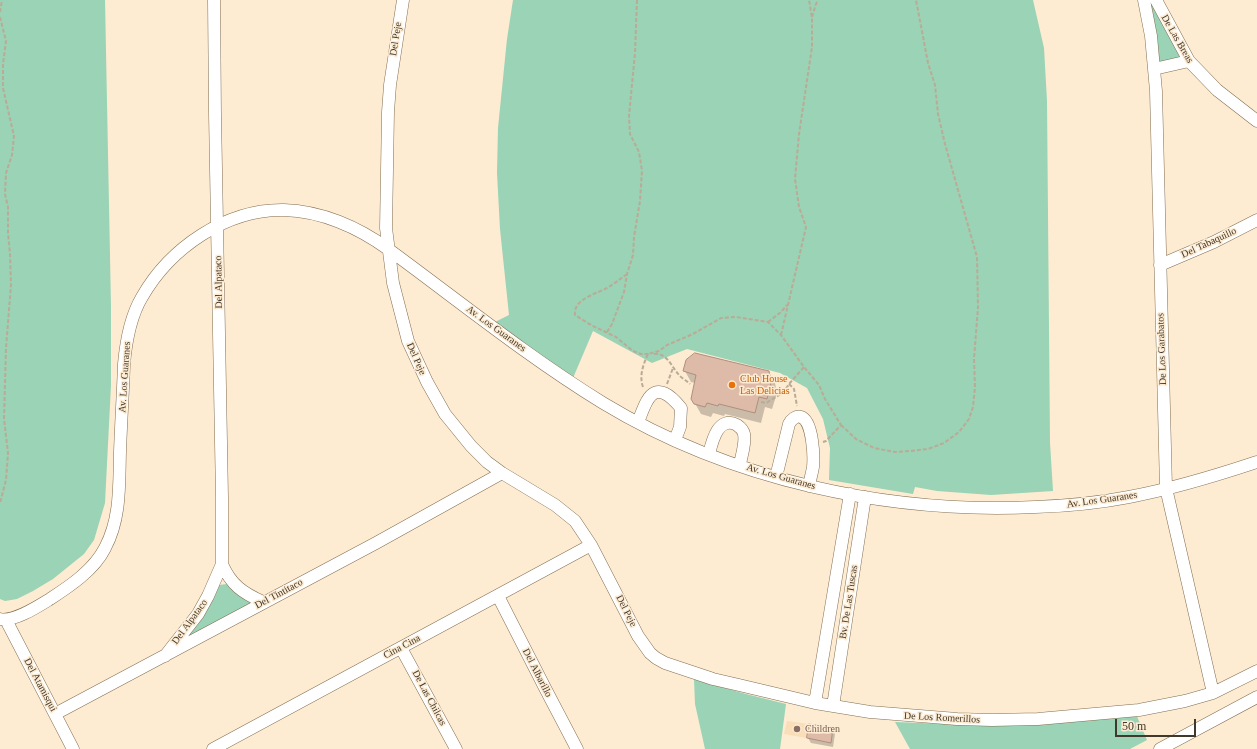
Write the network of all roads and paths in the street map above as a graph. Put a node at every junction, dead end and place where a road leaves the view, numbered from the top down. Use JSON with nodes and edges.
{"nodes":[{"id":1,"x":2,"y":0,"type":"edge"},
{"id":2,"x":214,"y":0,"type":"edge"},
{"id":3,"x":403,"y":0,"type":"edge"},
{"id":4,"x":637,"y":0,"type":"edge"},
{"id":5,"x":809,"y":0,"type":"edge"},
{"id":6,"x":818,"y":0,"type":"edge"},
{"id":7,"x":916,"y":0,"type":"edge"},
{"id":8,"x":1144,"y":0,"type":"edge"},
{"id":9,"x":1156,"y":0,"type":"edge"},
{"id":10,"x":0,"y":12,"type":"edge"},
{"id":11,"x":0,"y":17,"type":"edge"},
{"id":12,"x":812,"y":18,"type":"junction"},
{"id":13,"x":1189,"y":61,"type":"junction"},
{"id":14,"x":1154,"y":69,"type":"junction"},
{"id":15,"x":1257,"y":121,"type":"edge"},
{"id":16,"x":1257,"y":220,"type":"edge"},
{"id":17,"x":217,"y":226,"type":"junction"},
{"id":18,"x":388,"y":249,"type":"junction"},
{"id":19,"x":1160,"y":265,"type":"junction"},
{"id":20,"x":627,"y":274,"type":"junction"},
{"id":21,"x":788,"y":305,"type":"junction"},
{"id":22,"x":768,"y":322,"type":"junction"},
{"id":23,"x":607,"y":332,"type":"junction"},
{"id":24,"x":781,"y":335,"type":"junction"},
{"id":25,"x":648,"y":354,"type":"junction"},
{"id":26,"x":804,"y":367,"type":"junction"},
{"id":27,"x":674,"y":368,"type":"junction"},
{"id":28,"x":690,"y":384,"type":"dead end"},
{"id":29,"x":789,"y":384,"type":"junction"},
{"id":30,"x":664,"y":392,"type":"junction"},
{"id":31,"x":648,"y":400,"type":"junction"},
{"id":32,"x":761,"y":402,"type":"dead end"},
{"id":33,"x":798,"y":417,"type":"junction"},
{"id":34,"x":638,"y":422,"type":"junction"},
{"id":35,"x":841,"y":425,"type":"junction"},
{"id":36,"x":675,"y":440,"type":"junction"},
{"id":37,"x":812,"y":445,"type":"junction"},
{"id":38,"x":709,"y":454,"type":"junction"},
{"id":39,"x":1257,"y":462,"type":"edge"},
{"id":40,"x":740,"y":465,"type":"junction"},
{"id":41,"x":502,"y":473,"type":"junction"},
{"id":42,"x":776,"y":477,"type":"junction"},
{"id":43,"x":809,"y":486,"type":"junction"},
{"id":44,"x":1166,"y":488,"type":"junction"},
{"id":45,"x":850,"y":494,"type":"junction"},
{"id":46,"x":865,"y":497,"type":"junction"},
{"id":47,"x":0,"y":503,"type":"edge"},
{"id":48,"x":591,"y":545,"type":"junction"},
{"id":49,"x":222,"y":564,"type":"junction"},
{"id":50,"x":230,"y":581,"type":"junction"},
{"id":51,"x":214,"y":584,"type":"junction"},
{"id":52,"x":498,"y":596,"type":"junction"},
{"id":53,"x":263,"y":602,"type":"junction"},
{"id":54,"x":3,"y":620,"type":"edge"},
{"id":55,"x":638,"y":636,"type":"joint"},
{"id":56,"x":401,"y":648,"type":"junction"},
{"id":57,"x":165,"y":656,"type":"junction"},
{"id":58,"x":1257,"y":671,"type":"edge"},
{"id":59,"x":1213,"y":692,"type":"junction"},
{"id":60,"x":1257,"y":697,"type":"edge"},
{"id":61,"x":815,"y":703,"type":"junction"},
{"id":62,"x":833,"y":706,"type":"junction"},
{"id":63,"x":55,"y":714,"type":"junction"},
{"id":64,"x":73,"y":749,"type":"edge"},
{"id":65,"x":213,"y":749,"type":"edge"},
{"id":66,"x":456,"y":749,"type":"edge"},
{"id":67,"x":577,"y":749,"type":"edge"},
{"id":68,"x":1160,"y":749,"type":"edge"}],
"edges":[{"from":1,"to":10,"type":"path"},
{"from":2,"to":17,"type":"street","name":"Del Alpataco"},
{"from":3,"to":18,"type":"street","name":"Del Peje"},
{"from":4,"to":20,"type":"path"},
{"from":5,"to":12,"type":"path"},
{"from":6,"to":12,"type":"path"},
{"from":7,"to":35,"type":"path"},
{"from":8,"to":14,"type":"street","name":"De Los Garabatos"},
{"from":9,"to":13,"type":"street","name":"De Las Breas"},
{"from":11,"to":47,"type":"path"},
{"from":12,"to":21,"type":"path"},
{"from":13,"to":14,"type":"street"},
{"from":13,"to":15,"type":"street","name":"De Las Breas"},
{"from":14,"to":19,"type":"street","name":"De Los Garabatos"},
{"from":16,"to":19,"type":"street","name":"Del Tabaquillo"},
{"from":17,"to":18,"type":"street","name":"Av. Los Guaranes"},
{"from":17,"to":49,"type":"street","name":"Del Alpataco"},
{"from":17,"to":54,"type":"street","name":"Av. Los Guaranes"},
{"from":18,"to":34,"type":"street","name":"Av. Los Guaranes"},
{"from":18,"to":41,"type":"street","name":"Del Peje"},
{"from":19,"to":44,"type":"street","name":"De Los Garabatos"},
{"from":20,"to":23,"type":"path"},
{"from":20,"to":23,"type":"path"},
{"from":21,"to":22,"type":"path"},
{"from":21,"to":24,"type":"path"},
{"from":22,"to":24,"type":"path"},
{"from":22,"to":25,"type":"path"},
{"from":23,"to":25,"type":"path"},
{"from":24,"to":26,"type":"path"},
{"from":25,"to":27,"type":"path"},
{"from":25,"to":31,"type":"path"},
{"from":26,"to":29,"type":"path"},
{"from":26,"to":35,"type":"path"},
{"from":27,"to":28,"type":"path"},
{"from":27,"to":30,"type":"path"},
{"from":29,"to":32,"type":"path"},
{"from":29,"to":33,"type":"path"},
{"from":30,"to":31,"type":"street"},
{"from":30,"to":36,"type":"street"},
{"from":31,"to":34,"type":"street"},
{"from":33,"to":37,"type":"street"},
{"from":33,"to":42,"type":"street"},
{"from":34,"to":36,"type":"street","name":"Av. Los Guaranes"},
{"from":35,"to":37,"type":"path"},
{"from":36,"to":38,"type":"street","name":"Av. Los Guaranes"},
{"from":37,"to":43,"type":"street"},
{"from":38,"to":40,"type":"street","name":"Av. Los Guaranes"},
{"from":38,"to":40,"type":"street"},
{"from":39,"to":44,"type":"street","name":"Av. Los Guaranes"},
{"from":40,"to":42,"type":"street","name":"Av. Los Guaranes"},
{"from":41,"to":48,"type":"street","name":"Del Peje"},
{"from":41,"to":53,"type":"street","name":"Del Tintitaco"},
{"from":42,"to":43,"type":"street","name":"Av. Los Guaranes"},
{"from":43,"to":45,"type":"street","name":"Av. Los Guaranes"},
{"from":44,"to":46,"type":"street","name":"Av. Los Guaranes"},
{"from":44,"to":59,"type":"street","name":"De Los Garabatos"},
{"from":45,"to":46,"type":"street","name":"Av. Los Guaranes"},
{"from":45,"to":61,"type":"street","name":"Bv. De Las Tuscas"},
{"from":46,"to":62,"type":"street","name":"Bv. De Las Tuscas"},
{"from":48,"to":52,"type":"street","name":"Cina Cina"},
{"from":48,"to":55,"type":"street","name":"Del Peje"},
{"from":49,"to":50,"type":"street","name":"Del Alpataco"},
{"from":49,"to":51,"type":"street","name":"Del Alpataco"},
{"from":50,"to":51,"type":"street"},
{"from":50,"to":53,"type":"street","name":"Del Alpataco"},
{"from":51,"to":57,"type":"street","name":"Del Alpataco"},
{"from":52,"to":56,"type":"street","name":"Cina Cina"},
{"from":52,"to":67,"type":"street","name":"Del Albarillo"},
{"from":53,"to":57,"type":"street","name":"Del Tintitaco"},
{"from":54,"to":63,"type":"street","name":"Del Atamisqui"},
{"from":55,"to":61,"type":"street","name":"De Los Romerillos"},
{"from":56,"to":65,"type":"street","name":"Cina Cina"},
{"from":56,"to":66,"type":"street","name":"De Las Chilcas"},
{"from":57,"to":63,"type":"street","name":"Del Tintitaco"},
{"from":58,"to":59,"type":"street","name":"De Los Romerillos"},
{"from":59,"to":62,"type":"street","name":"De Los Romerillos"},
{"from":60,"to":68,"type":"street"},
{"from":61,"to":62,"type":"street","name":"De Los Romerillos"},
{"from":63,"to":64,"type":"street","name":"Del Atamisqui"}]}
